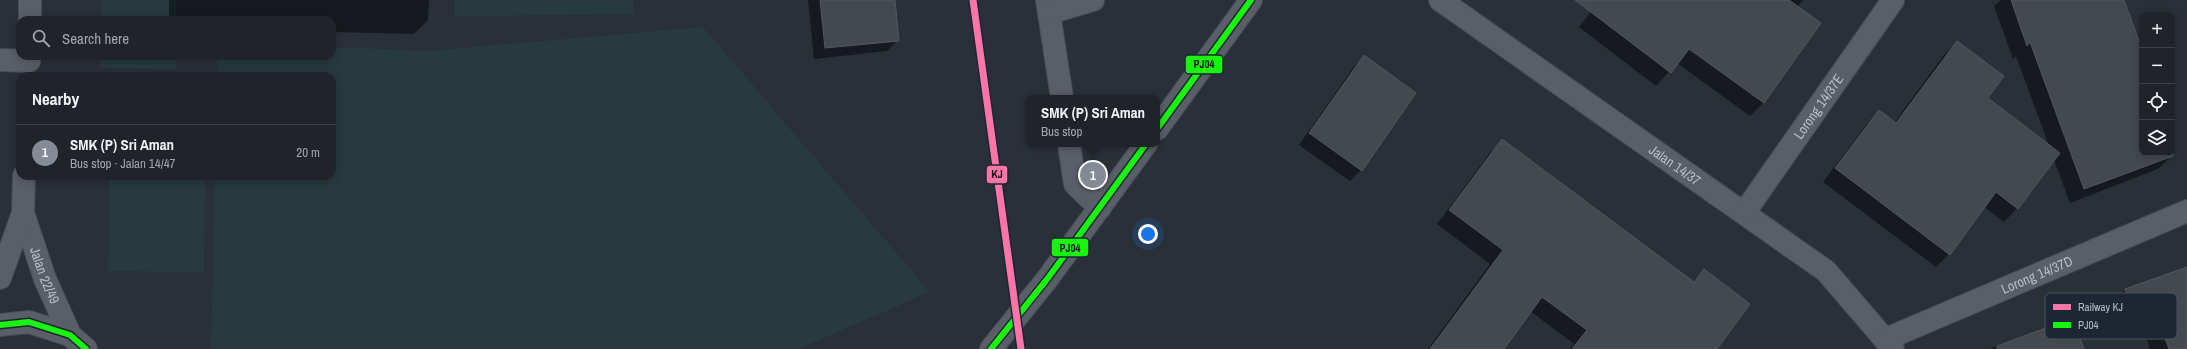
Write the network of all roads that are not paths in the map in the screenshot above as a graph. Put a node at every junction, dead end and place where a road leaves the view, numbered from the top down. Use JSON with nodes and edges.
{"nodes":[{"id":1,"x":30,"y":0,"type":"edge"},
{"id":2,"x":1093,"y":0,"type":"edge"},
{"id":3,"x":1251,"y":0,"type":"edge"},
{"id":4,"x":1440,"y":0,"type":"edge"},
{"id":5,"x":1893,"y":0,"type":"edge"},
{"id":6,"x":1048,"y":6,"type":"edge"},
{"id":7,"x":30,"y":16,"type":"edge"},
{"id":8,"x":0,"y":60,"type":"edge"},
{"id":9,"x":29,"y":64,"type":"edge"},
{"id":10,"x":1062,"y":95,"type":"edge"},
{"id":11,"x":1160,"y":125,"type":"edge"},
{"id":12,"x":1069,"y":147,"type":"edge"},
{"id":13,"x":1144,"y":147,"type":"edge"},
{"id":14,"x":24,"y":180,"type":"edge"},
{"id":15,"x":1100,"y":208,"type":"junction"},
{"id":16,"x":2187,"y":211,"type":"edge"},
{"id":17,"x":23,"y":213,"type":"junction"},
{"id":18,"x":1744,"y":213,"type":"junction"},
{"id":19,"x":0,"y":278,"type":"edge"},
{"id":20,"x":0,"y":325,"type":"edge"},
{"id":21,"x":78,"y":342,"type":"edge"},
{"id":22,"x":1890,"y":344,"type":"edge"},
{"id":23,"x":991,"y":349,"type":"edge"}],
"edges":[{"from":1,"to":7,"type":"street"},
{"from":2,"to":6,"type":"street"},
{"from":3,"to":11,"type":"street"},
{"from":4,"to":18,"type":"street","name":"Jalan 14/37"},
{"from":5,"to":18,"type":"street","name":"Lorong 14/37E"},
{"from":6,"to":10,"type":"street"},
{"from":8,"to":9,"type":"street"},
{"from":12,"to":15,"type":"street"},
{"from":13,"to":15,"type":"street"},
{"from":14,"to":17,"type":"street","name":"Jalan 22/49"},
{"from":15,"to":23,"type":"street"},
{"from":16,"to":22,"type":"street","name":"Lorong 14/37D"},
{"from":17,"to":19,"type":"street","name":"Jalan 22/49"},
{"from":17,"to":21,"type":"street","name":"Jalan 22/49"},
{"from":18,"to":22,"type":"street","name":"Jalan 14/37"},
{"from":20,"to":21,"type":"street"}]}
